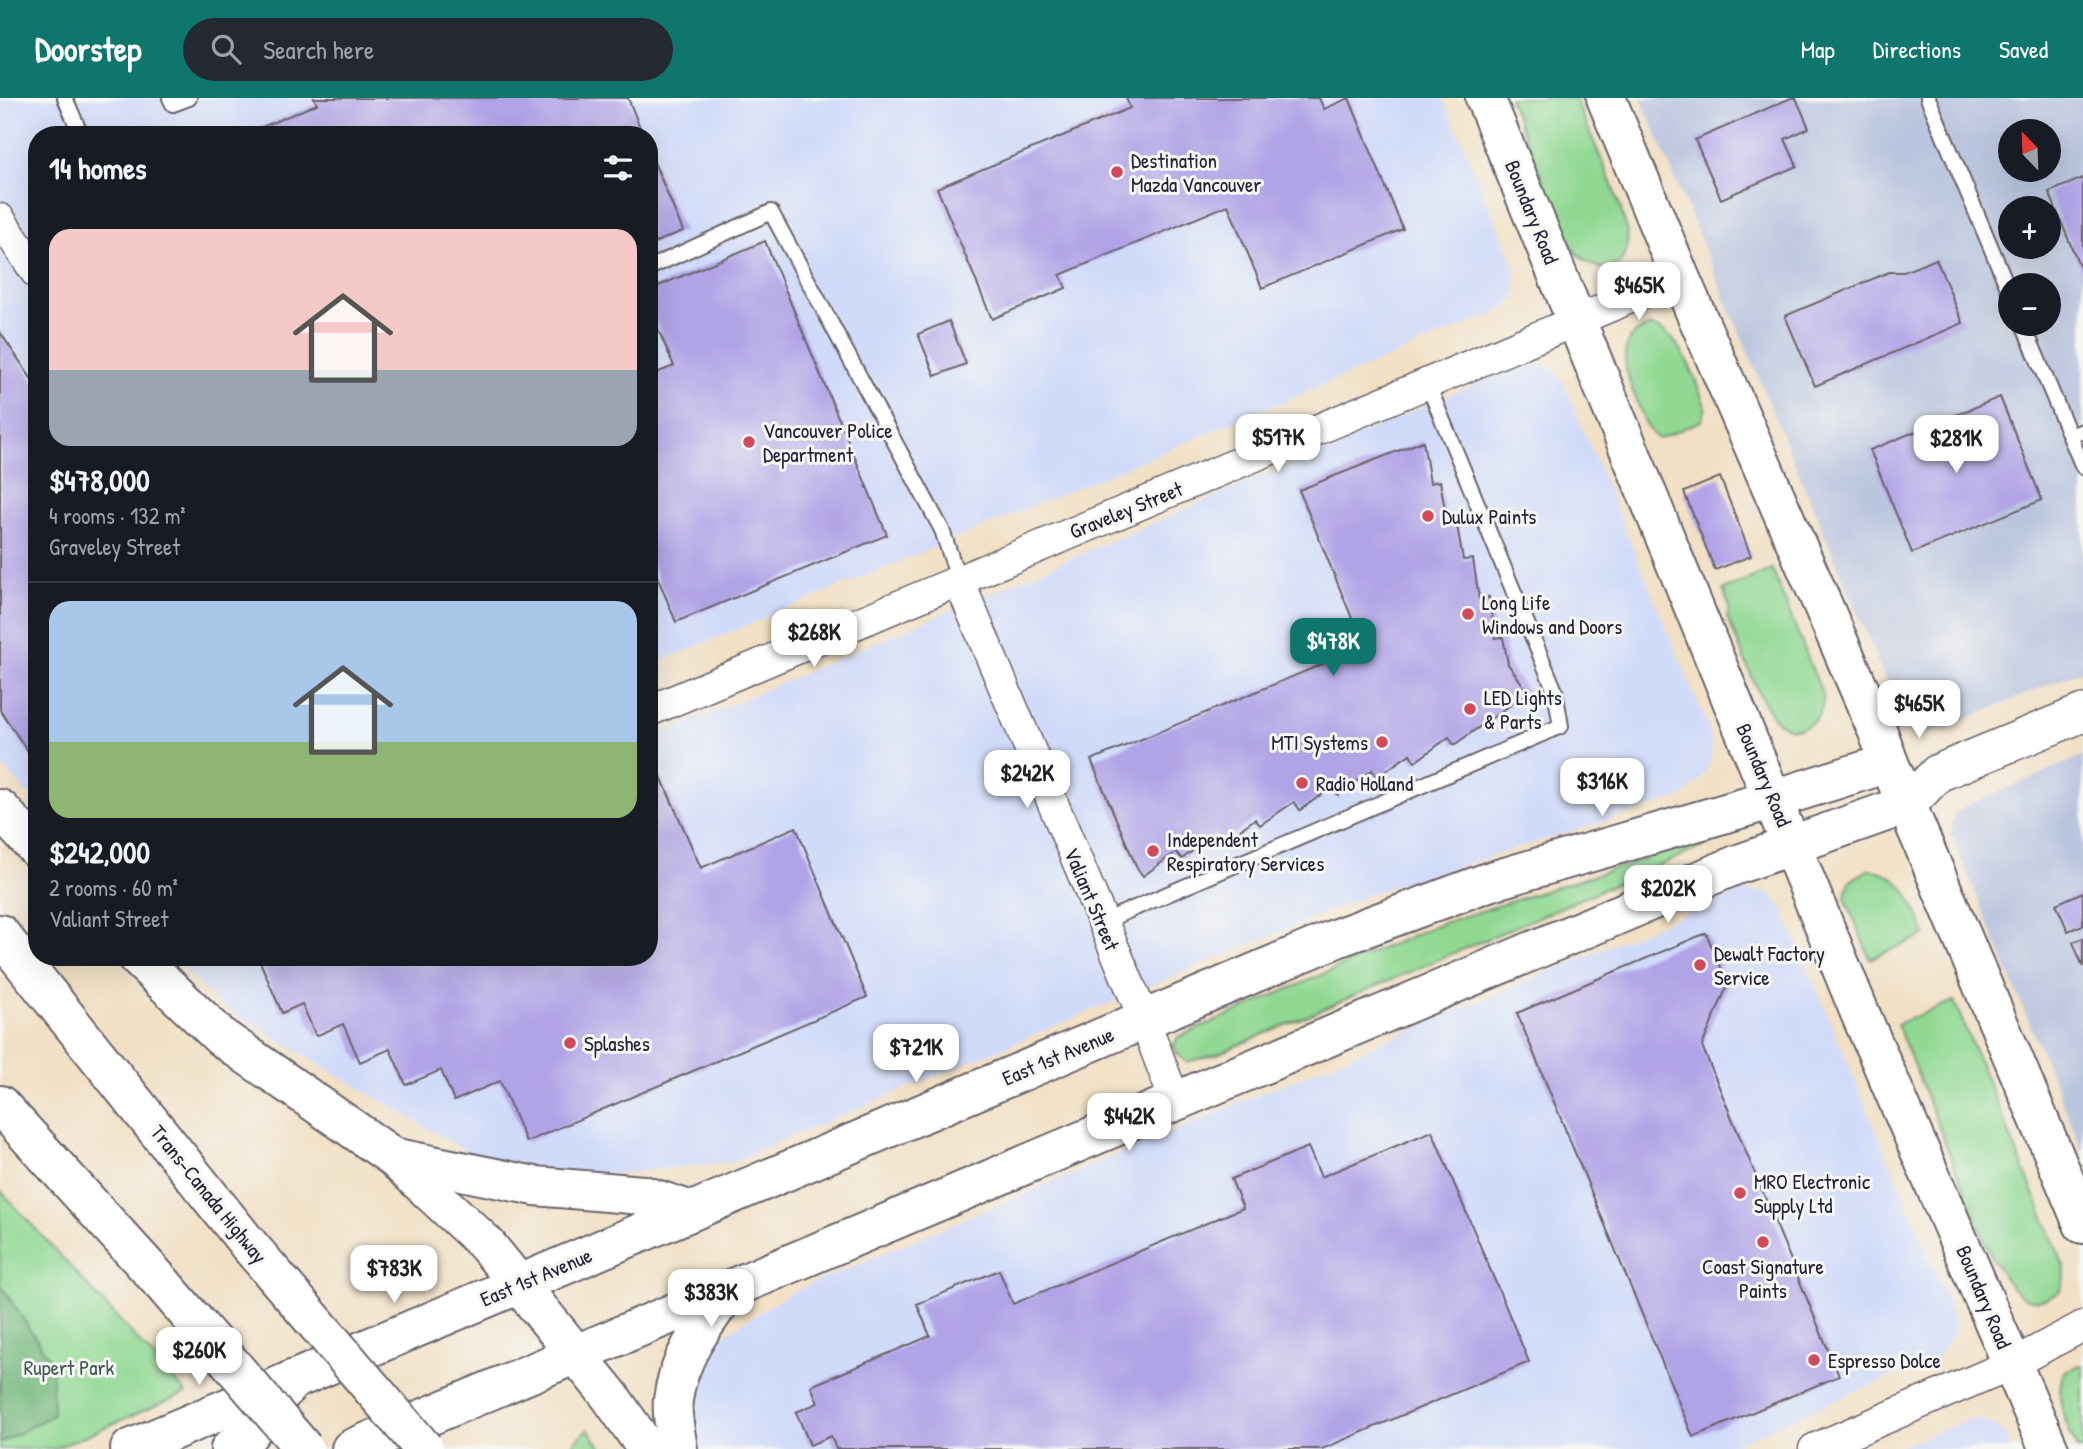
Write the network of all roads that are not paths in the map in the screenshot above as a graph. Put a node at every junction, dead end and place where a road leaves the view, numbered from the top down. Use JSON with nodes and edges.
{"nodes":[{"id":1,"x":65,"y":98,"type":"edge"},
{"id":2,"x":170,"y":98,"type":"edge"},
{"id":3,"x":189,"y":98,"type":"edge"},
{"id":4,"x":1485,"y":98,"type":"edge"},
{"id":5,"x":1606,"y":98,"type":"edge"},
{"id":6,"x":1928,"y":98,"type":"edge"},
{"id":7,"x":77,"y":126,"type":"edge"},
{"id":8,"x":0,"y":219,"type":"edge"},
{"id":9,"x":28,"y":261,"type":"edge"},
{"id":10,"x":658,"y":264,"type":"edge"},
{"id":11,"x":2002,"y":273,"type":"edge"},
{"id":12,"x":1680,"y":277,"type":"junction"},
{"id":13,"x":1577,"y":321,"type":"junction"},
{"id":14,"x":2029,"y":336,"type":"edge"},
{"id":15,"x":1428,"y":384,"type":"junction"},
{"id":16,"x":2077,"y":434,"type":"edge"},
{"id":17,"x":2083,"y":467,"type":"edge"},
{"id":18,"x":959,"y":581,"type":"junction"},
{"id":19,"x":658,"y":707,"type":"edge"},
{"id":20,"x":2083,"y":713,"type":"edge"},
{"id":21,"x":1889,"y":763,"type":"junction"},
{"id":22,"x":1938,"y":773,"type":"junction"},
{"id":23,"x":1774,"y":799,"type":"junction"},
{"id":24,"x":1908,"y":804,"type":"junction"},
{"id":25,"x":0,"y":809,"type":"edge"},
{"id":26,"x":28,"y":839,"type":"edge"},
{"id":27,"x":1793,"y":845,"type":"junction"},
{"id":28,"x":1102,"y":922,"type":"junction"},
{"id":29,"x":0,"y":934,"type":"edge"},
{"id":30,"x":146,"y":966,"type":"edge"},
{"id":31,"x":1144,"y":1019,"type":"junction"},
{"id":32,"x":1175,"y":1101,"type":"junction"},
{"id":33,"x":0,"y":1105,"type":"edge"},
{"id":34,"x":393,"y":1157,"type":"junction"},
{"id":35,"x":692,"y":1211,"type":"junction"},
{"id":36,"x":2083,"y":1224,"type":"edge"},
{"id":37,"x":519,"y":1284,"type":"junction"},
{"id":38,"x":729,"y":1290,"type":"junction"},
{"id":39,"x":2083,"y":1326,"type":"edge"},
{"id":40,"x":576,"y":1354,"type":"junction"},
{"id":41,"x":2012,"y":1364,"type":"junction"},
{"id":42,"x":292,"y":1380,"type":"junction"},
{"id":43,"x":130,"y":1449,"type":"edge"},
{"id":44,"x":230,"y":1449,"type":"edge"},
{"id":45,"x":304,"y":1449,"type":"edge"},
{"id":46,"x":351,"y":1449,"type":"edge"},
{"id":47,"x":424,"y":1449,"type":"edge"},
{"id":48,"x":647,"y":1449,"type":"edge"},
{"id":49,"x":678,"y":1449,"type":"edge"},
{"id":50,"x":1814,"y":1449,"type":"edge"},
{"id":51,"x":2049,"y":1449,"type":"edge"}],
"edges":[{"from":1,"to":7,"type":"lane"},
{"from":2,"to":3,"type":"lane"},
{"from":4,"to":13,"type":"main road","name":"Boundary Road"},
{"from":5,"to":12,"type":"main road"},
{"from":6,"to":11,"type":"lane"},
{"from":8,"to":9,"type":"street"},
{"from":10,"to":18,"type":"lane"},
{"from":12,"to":13,"type":"street","name":"Graveley Street"},
{"from":12,"to":21,"type":"main road"},
{"from":13,"to":15,"type":"street","name":"Graveley Street"},
{"from":13,"to":23,"type":"main road","name":"Boundary Road"},
{"from":14,"to":16,"type":"lane"},
{"from":15,"to":18,"type":"street","name":"Graveley Street"},
{"from":15,"to":28,"type":"lane"},
{"from":16,"to":17,"type":"lane"},
{"from":18,"to":19,"type":"street","name":"Graveley Street"},
{"from":18,"to":28,"type":"street","name":"Valiant Street"},
{"from":20,"to":22,"type":"street"},
{"from":21,"to":22,"type":"street"},
{"from":21,"to":23,"type":"main road","name":"East 1st Avenue"},
{"from":21,"to":24,"type":"main road"},
{"from":22,"to":24,"type":"street"},
{"from":23,"to":27,"type":"main road","name":"Boundary Road"},
{"from":23,"to":31,"type":"main road","name":"East 1st Avenue"},
{"from":24,"to":27,"type":"main road"},
{"from":24,"to":36,"type":"main road"},
{"from":25,"to":26,"type":"main road"},
{"from":27,"to":32,"type":"main road"},
{"from":27,"to":41,"type":"main road","name":"Boundary Road"},
{"from":28,"to":31,"type":"street","name":"Valiant Street"},
{"from":29,"to":47,"type":"main road","name":"Trans-Canada Highway","bridge":true},
{"from":30,"to":34,"type":"main road"},
{"from":31,"to":32,"type":"street","name":"Valiant Street"},
{"from":31,"to":35,"type":"main road","name":"East 1st Avenue"},
{"from":32,"to":38,"type":"main road"},
{"from":33,"to":45,"type":"main road","bridge":true},
{"from":34,"to":35,"type":"main road"},
{"from":34,"to":37,"type":"main road"},
{"from":35,"to":37,"type":"main road","name":"East 1st Avenue"},
{"from":37,"to":40,"type":"main road"},
{"from":37,"to":42,"type":"main road","name":"East 1st Avenue"},
{"from":38,"to":40,"type":"main road"},
{"from":38,"to":49,"type":"main road"},
{"from":39,"to":41,"type":"street"},
{"from":40,"to":46,"type":"main road"},
{"from":40,"to":48,"type":"main road"},
{"from":41,"to":50,"type":"street"},
{"from":41,"to":51,"type":"main road","name":"Boundary Road"},
{"from":42,"to":43,"type":"main road","name":"East 1st Avenue"},
{"from":42,"to":44,"type":"main road"}]}
